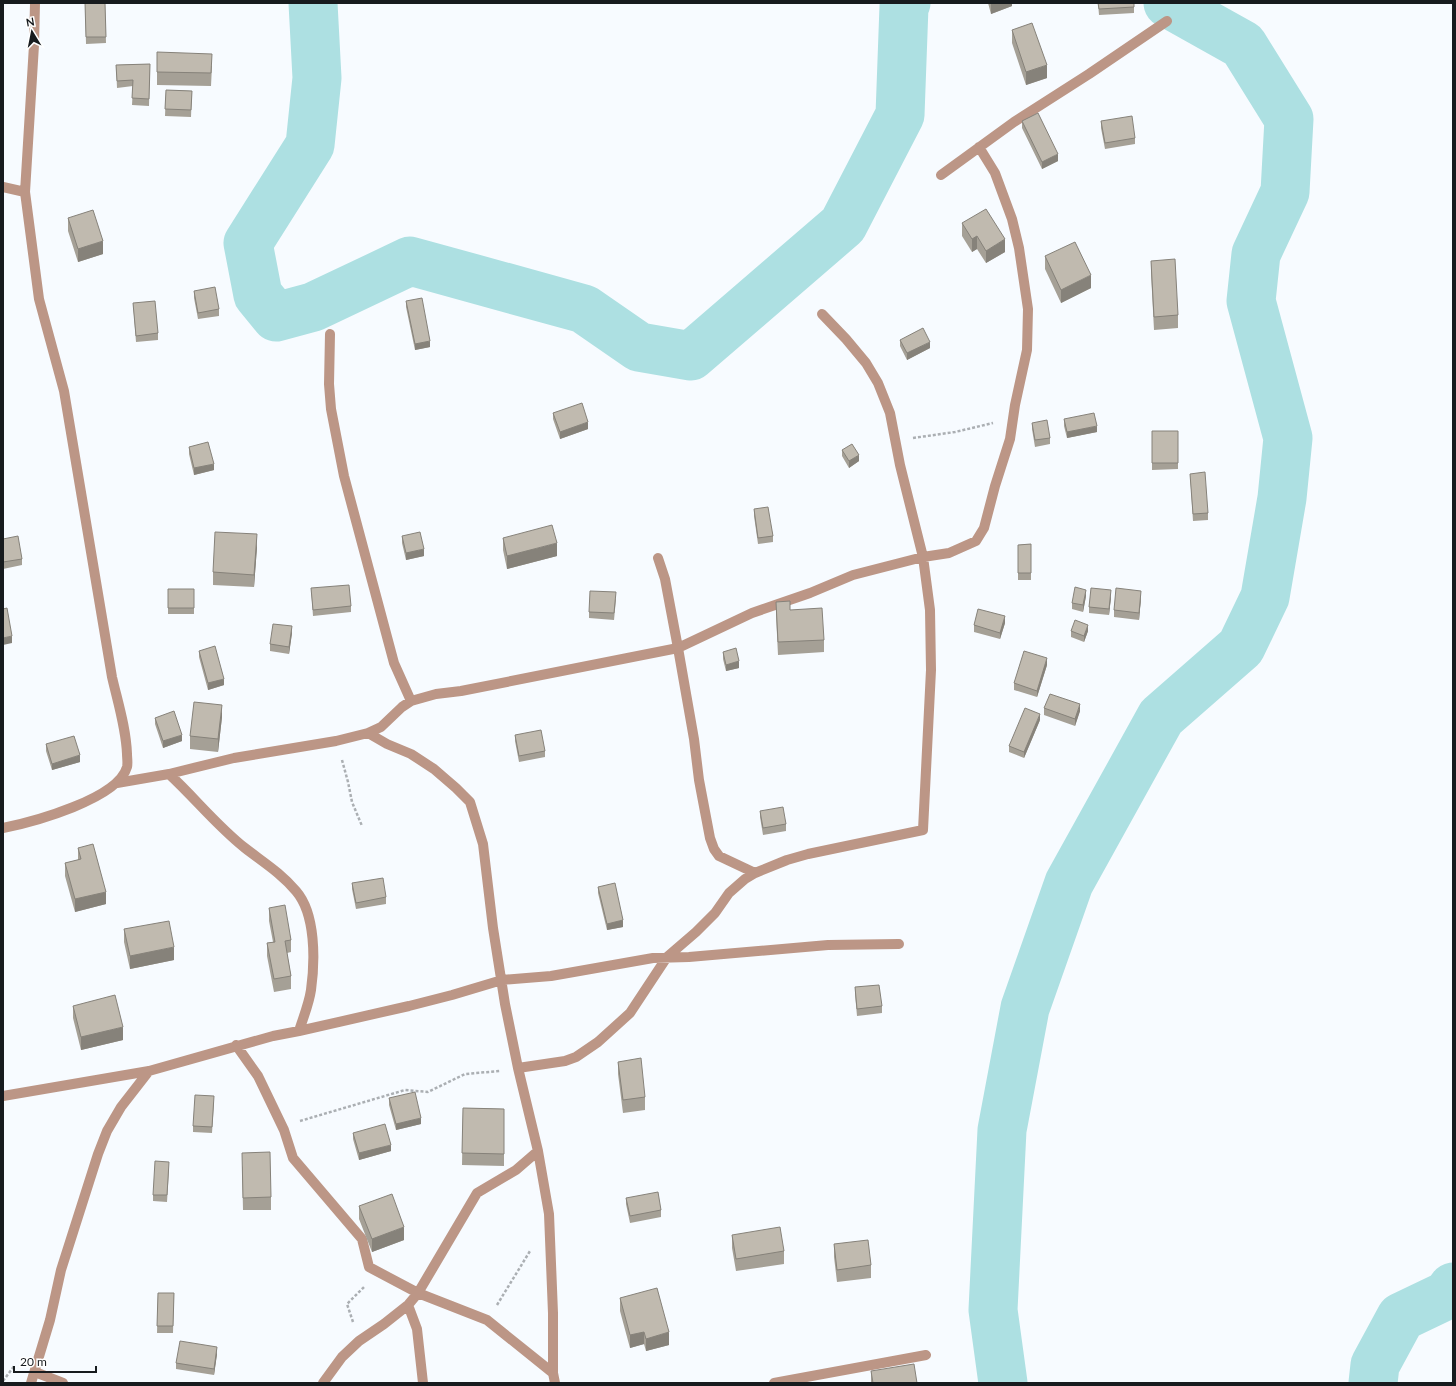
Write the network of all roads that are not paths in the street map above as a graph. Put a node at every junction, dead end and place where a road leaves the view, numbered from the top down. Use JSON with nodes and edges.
{"nodes":[{"id":1,"x":35,"y":3,"type":"edge"},
{"id":2,"x":1167,"y":21,"type":"dead end"},
{"id":3,"x":979,"y":147,"type":"junction"},
{"id":4,"x":941,"y":175,"type":"dead end"},
{"id":5,"x":3,"y":187,"type":"edge"},
{"id":6,"x":25,"y":192,"type":"junction"},
{"id":7,"x":822,"y":314,"type":"dead end"},
{"id":8,"x":330,"y":334,"type":"dead end"},
{"id":9,"x":658,"y":558,"type":"dead end"},
{"id":10,"x":923,"y":558,"type":"junction"},
{"id":11,"x":678,"y":648,"type":"junction"},
{"id":12,"x":411,"y":701,"type":"junction"},
{"id":13,"x":368,"y":733,"type":"junction"},
{"id":14,"x":169,"y":774,"type":"junction"},
{"id":15,"x":117,"y":784,"type":"junction"},
{"id":16,"x":3,"y":828,"type":"edge"},
{"id":17,"x":755,"y":873,"type":"junction"},
{"id":18,"x":899,"y":944,"type":"dead end"},
{"id":19,"x":667,"y":957,"type":"junction"},
{"id":20,"x":502,"y":980,"type":"junction"},
{"id":21,"x":299,"y":1031,"type":"junction"},
{"id":22,"x":236,"y":1045,"type":"junction"},
{"id":23,"x":518,"y":1068,"type":"junction"},
{"id":24,"x":149,"y":1071,"type":"junction"},
{"id":25,"x":3,"y":1096,"type":"edge"},
{"id":26,"x":538,"y":1151,"type":"junction"},
{"id":27,"x":418,"y":1293,"type":"junction"},
{"id":28,"x":408,"y":1305,"type":"junction"},
{"id":29,"x":926,"y":1355,"type":"dead end"},
{"id":30,"x":35,"y":1372,"type":"junction"},
{"id":31,"x":554,"y":1378,"type":"edge"},
{"id":32,"x":31,"y":1383,"type":"edge"},
{"id":33,"x":63,"y":1383,"type":"edge"},
{"id":34,"x":323,"y":1383,"type":"edge"},
{"id":35,"x":423,"y":1383,"type":"edge"},
{"id":36,"x":774,"y":1383,"type":"edge"}],
"edges":[{"from":1,"to":6,"type":"street"},
{"from":2,"to":3,"type":"street"},
{"from":3,"to":4,"type":"street"},
{"from":3,"to":10,"type":"street"},
{"from":5,"to":6,"type":"street"},
{"from":6,"to":15,"type":"street"},
{"from":7,"to":10,"type":"street"},
{"from":8,"to":12,"type":"street"},
{"from":9,"to":11,"type":"street"},
{"from":10,"to":11,"type":"street"},
{"from":10,"to":17,"type":"street"},
{"from":11,"to":12,"type":"street"},
{"from":11,"to":17,"type":"street"},
{"from":12,"to":13,"type":"street"},
{"from":13,"to":14,"type":"street"},
{"from":13,"to":20,"type":"street"},
{"from":14,"to":15,"type":"street"},
{"from":14,"to":21,"type":"street"},
{"from":15,"to":16,"type":"street"},
{"from":17,"to":19,"type":"street"},
{"from":18,"to":19,"type":"street"},
{"from":19,"to":20,"type":"street"},
{"from":19,"to":23,"type":"street"},
{"from":20,"to":21,"type":"street"},
{"from":20,"to":23,"type":"street"},
{"from":21,"to":22,"type":"street"},
{"from":22,"to":24,"type":"street"},
{"from":22,"to":27,"type":"street"},
{"from":23,"to":26,"type":"street"},
{"from":24,"to":25,"type":"street"},
{"from":24,"to":30,"type":"street"},
{"from":26,"to":27,"type":"street"},
{"from":26,"to":31,"type":"street"},
{"from":27,"to":28,"type":"street"},
{"from":27,"to":31,"type":"street"},
{"from":28,"to":34,"type":"street"},
{"from":28,"to":35,"type":"street"},
{"from":29,"to":36,"type":"street"},
{"from":30,"to":32,"type":"street"},
{"from":30,"to":33,"type":"street"}]}
